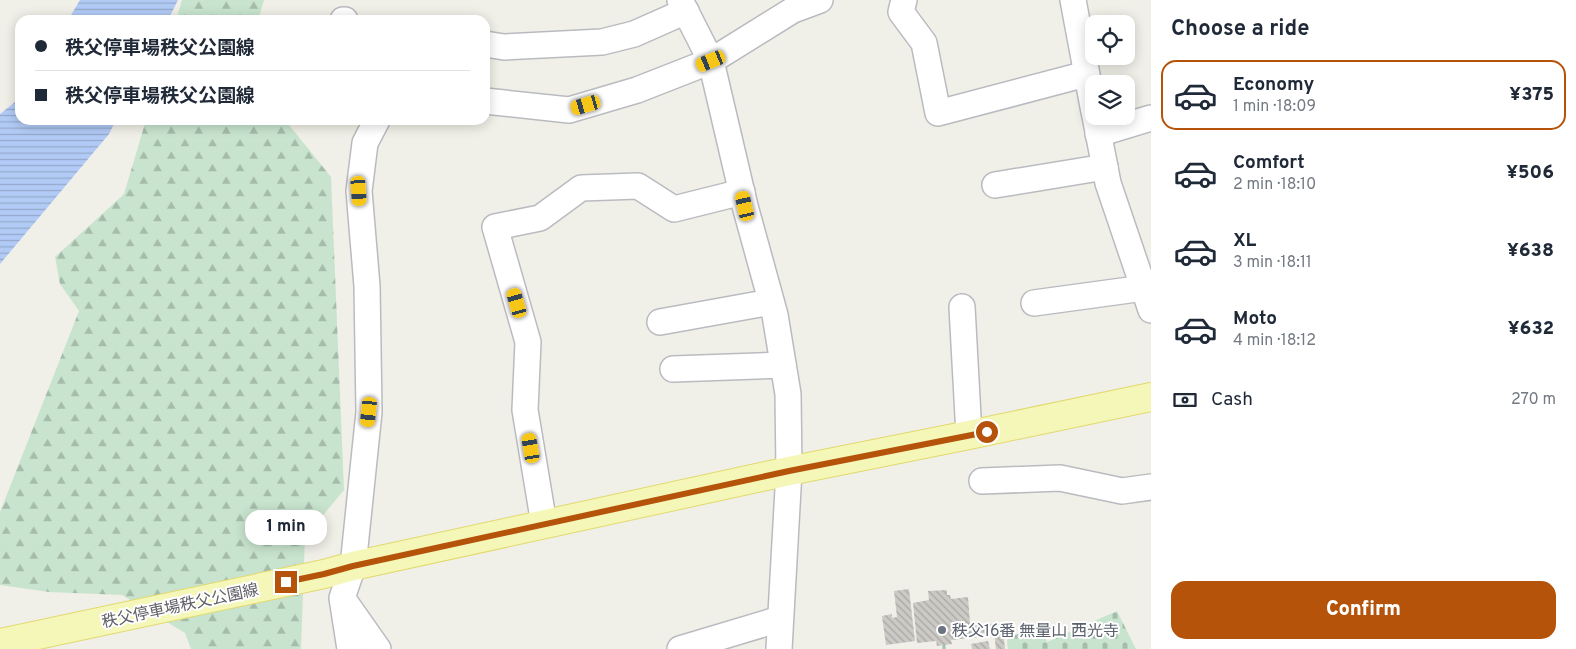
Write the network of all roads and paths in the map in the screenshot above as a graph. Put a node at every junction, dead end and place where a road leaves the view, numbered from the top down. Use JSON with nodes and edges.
{"nodes":[{"id":1,"x":820,"y":0,"type":"edge"},
{"id":2,"x":904,"y":0,"type":"edge"},
{"id":3,"x":1073,"y":0,"type":"edge"},
{"id":4,"x":683,"y":5,"type":"edge"},
{"id":5,"x":490,"y":45,"type":"edge"},
{"id":6,"x":711,"y":61,"type":"junction"},
{"id":7,"x":1086,"y":74,"type":"joint"},
{"id":8,"x":490,"y":102,"type":"edge"},
{"id":9,"x":1151,"y":118,"type":"edge"},
{"id":10,"x":1135,"y":119,"type":"edge"},
{"id":11,"x":374,"y":125,"type":"edge"},
{"id":12,"x":1096,"y":125,"type":"edge"},
{"id":13,"x":1104,"y":167,"type":"junction"},
{"id":14,"x":995,"y":185,"type":"dead end"},
{"id":15,"x":742,"y":192,"type":"junction"},
{"id":16,"x":1147,"y":299,"type":"edge"},
{"id":17,"x":771,"y":302,"type":"junction"},
{"id":18,"x":1034,"y":304,"type":"dead end"},
{"id":19,"x":962,"y":307,"type":"dead end"},
{"id":20,"x":660,"y":322,"type":"dead end"},
{"id":21,"x":783,"y":364,"type":"junction"},
{"id":22,"x":673,"y":369,"type":"dead end"},
{"id":23,"x":1151,"y":397,"type":"edge"},
{"id":24,"x":969,"y":436,"type":"junction"},
{"id":25,"x":789,"y":471,"type":"junction"},
{"id":26,"x":982,"y":481,"type":"dead end"},
{"id":27,"x":1151,"y":487,"type":"edge"},
{"id":28,"x":544,"y":524,"type":"junction"},
{"id":29,"x":353,"y":566,"type":"junction"},
{"id":30,"x":342,"y":598,"type":"junction"},
{"id":31,"x":780,"y":619,"type":"junction"},
{"id":32,"x":0,"y":642,"type":"edge"},
{"id":33,"x":350,"y":649,"type":"edge"},
{"id":34,"x":378,"y":649,"type":"edge"},
{"id":35,"x":680,"y":649,"type":"edge"},
{"id":36,"x":779,"y":649,"type":"edge"}],
"edges":[{"from":1,"to":6,"type":"street"},
{"from":2,"to":7,"type":"street"},
{"from":3,"to":7,"type":"street"},
{"from":4,"to":5,"type":"street"},
{"from":4,"to":6,"type":"street"},
{"from":6,"to":8,"type":"street"},
{"from":6,"to":15,"type":"street"},
{"from":9,"to":10,"type":"street"},
{"from":11,"to":29,"type":"street"},
{"from":12,"to":13,"type":"street"},
{"from":13,"to":14,"type":"street"},
{"from":13,"to":16,"type":"street"},
{"from":15,"to":17,"type":"street"},
{"from":15,"to":28,"type":"street"},
{"from":16,"to":18,"type":"street"},
{"from":17,"to":20,"type":"street"},
{"from":17,"to":21,"type":"street"},
{"from":19,"to":24,"type":"street"},
{"from":21,"to":22,"type":"street"},
{"from":21,"to":25,"type":"street"},
{"from":23,"to":24,"type":"main road","name":"秩父停車場秩父公園線"},
{"from":24,"to":25,"type":"main road","name":"秩父停車場秩父公園線"},
{"from":25,"to":28,"type":"main road","name":"秩父停車場秩父公園線"},
{"from":25,"to":31,"type":"street"},
{"from":26,"to":27,"type":"street"},
{"from":28,"to":29,"type":"main road","name":"秩父停車場秩父公園線"},
{"from":29,"to":30,"type":"street"},
{"from":29,"to":32,"type":"main road","name":"秩父停車場秩父公園線"},
{"from":30,"to":33,"type":"street"},
{"from":30,"to":34,"type":"street"},
{"from":31,"to":35,"type":"street"},
{"from":31,"to":36,"type":"street"}]}
